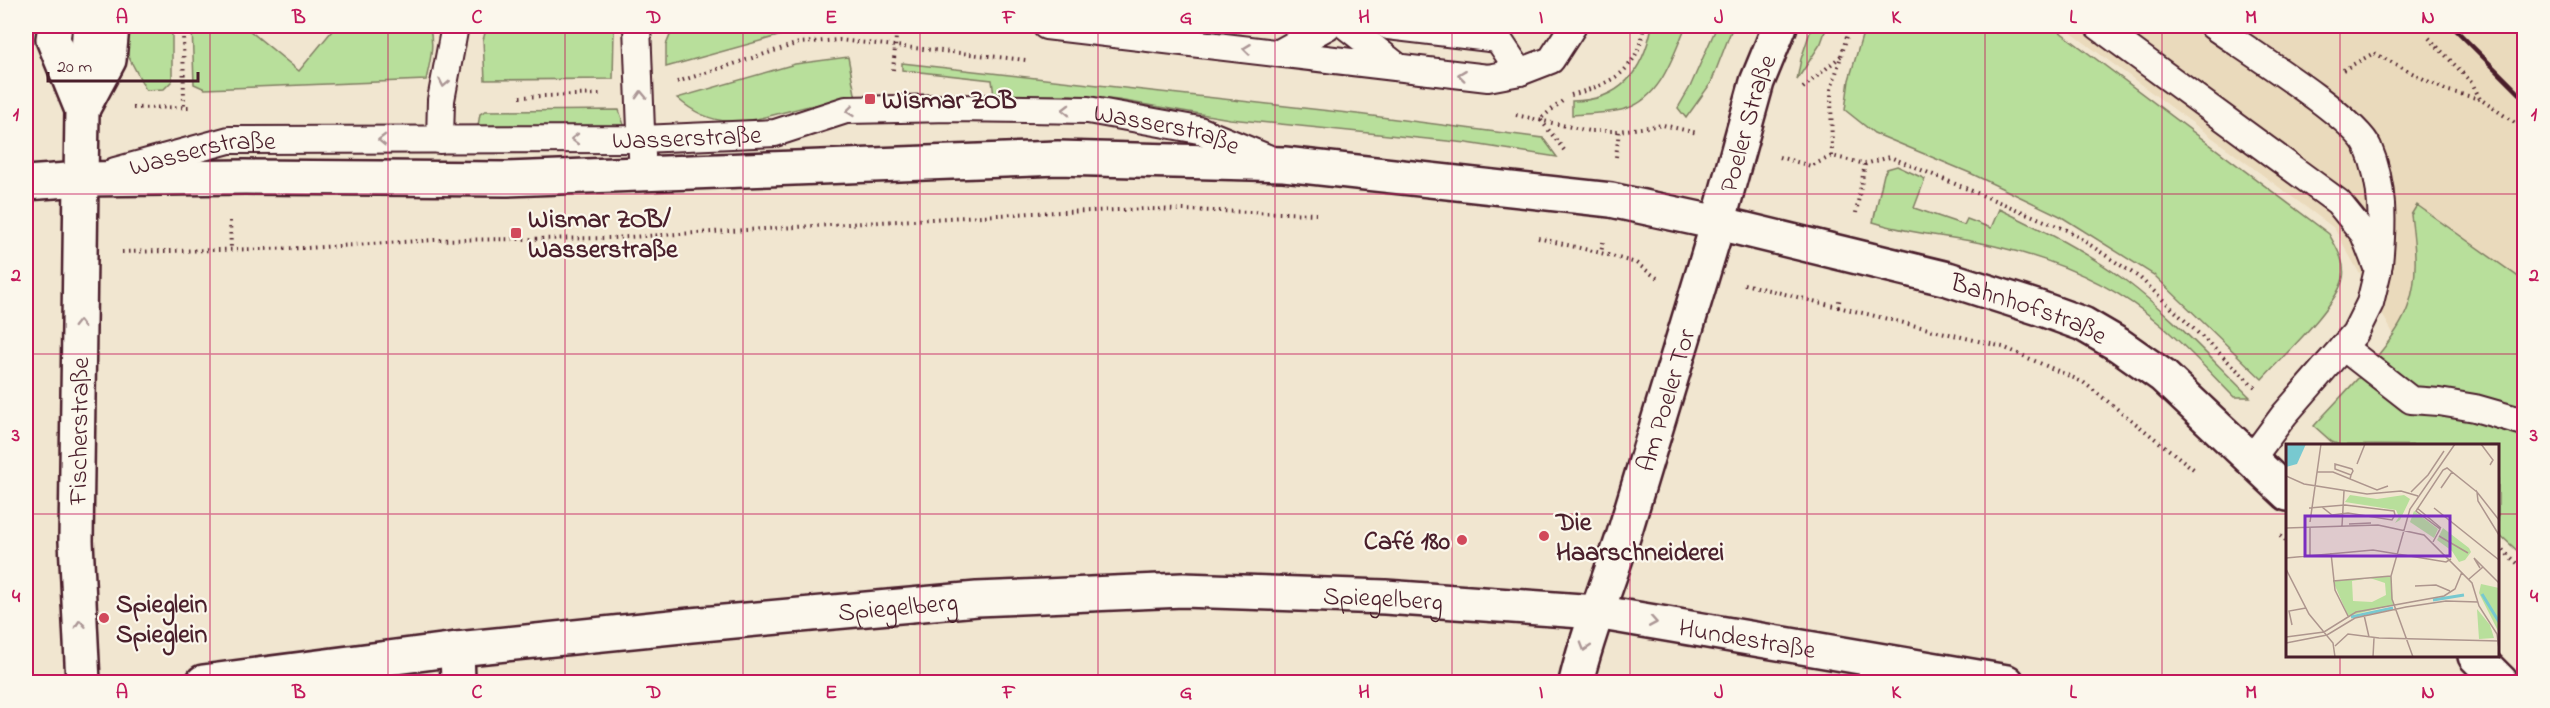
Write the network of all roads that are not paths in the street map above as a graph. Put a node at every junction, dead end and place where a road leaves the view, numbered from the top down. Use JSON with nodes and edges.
{"nodes":[{"id":1,"x":55,"y":26,"type":"edge"},
{"id":2,"x":86,"y":26,"type":"edge"},
{"id":3,"x":112,"y":26,"type":"edge"},
{"id":4,"x":455,"y":26,"type":"edge"},
{"id":5,"x":637,"y":26,"type":"edge"},
{"id":6,"x":1057,"y":26,"type":"edge"},
{"id":7,"x":1328,"y":26,"type":"edge"},
{"id":8,"x":1346,"y":26,"type":"edge"},
{"id":9,"x":1388,"y":26,"type":"edge"},
{"id":10,"x":1573,"y":26,"type":"edge"},
{"id":11,"x":1780,"y":26,"type":"edge"},
{"id":12,"x":2098,"y":26,"type":"edge"},
{"id":13,"x":2213,"y":26,"type":"edge"},
{"id":14,"x":1167,"y":33,"type":"edge"},
{"id":15,"x":1279,"y":53,"type":"junction"},
{"id":16,"x":1397,"y":66,"type":"junction"},
{"id":17,"x":1520,"y":72,"type":"junction"},
{"id":18,"x":82,"y":110,"type":"junction"},
{"id":19,"x":642,"y":139,"type":"junction"},
{"id":20,"x":440,"y":140,"type":"junction"},
{"id":21,"x":1284,"y":164,"type":"junction"},
{"id":22,"x":642,"y":174,"type":"junction"},
{"id":23,"x":82,"y":179,"type":"junction"},
{"id":24,"x":26,"y":183,"type":"edge"},
{"id":25,"x":1718,"y":223,"type":"junction"},
{"id":26,"x":2378,"y":270,"type":"junction"},
{"id":27,"x":2343,"y":347,"type":"junction"},
{"id":28,"x":2524,"y":422,"type":"edge"},
{"id":29,"x":2250,"y":461,"type":"junction"},
{"id":30,"x":2286,"y":492,"type":"edge"},
{"id":31,"x":1596,"y":612,"type":"junction"},
{"id":32,"x":457,"y":649,"type":"junction"},
{"id":33,"x":2476,"y":657,"type":"edge"},
{"id":34,"x":1873,"y":671,"type":"edge"},
{"id":35,"x":83,"y":682,"type":"edge"},
{"id":36,"x":203,"y":682,"type":"edge"},
{"id":37,"x":458,"y":682,"type":"edge"},
{"id":38,"x":1576,"y":682,"type":"edge"},
{"id":39,"x":2007,"y":682,"type":"edge"},
{"id":40,"x":2501,"y":682,"type":"edge"}],
"edges":[{"from":1,"to":18,"type":"street"},
{"from":2,"to":18,"type":"lane"},
{"from":3,"to":18,"type":"street"},
{"from":4,"to":20,"type":"lane","one_way":true},
{"from":19,"to":5,"type":"lane","one_way":true},
{"from":6,"to":14,"type":"lane"},
{"from":7,"to":15,"type":"lane"},
{"from":8,"to":16,"type":"lane"},
{"from":9,"to":17,"type":"lane"},
{"from":10,"to":17,"type":"lane"},
{"from":11,"to":25,"type":"street","name":"Poeler Straße"},
{"from":12,"to":26,"type":"lane"},
{"from":13,"to":26,"type":"lane"},
{"from":15,"to":14,"type":"lane","one_way":true},
{"from":15,"to":16,"type":"lane"},
{"from":17,"to":16,"type":"lane","one_way":true},
{"from":18,"to":23,"type":"street","name":"Fischerstraße"},
{"from":19,"to":20,"type":"lane","name":"Wasserstraße","one_way":true},
{"from":21,"to":19,"type":"lane","name":"Wasserstraße","one_way":true},
{"from":19,"to":22,"type":"lane"},
{"from":20,"to":23,"type":"lane","name":"Wasserstraße","one_way":true},
{"from":21,"to":22,"type":"street","name":"Wasserstraße"},
{"from":21,"to":25,"type":"street","name":"Wasserstraße"},
{"from":22,"to":23,"type":"street","name":"Wasserstraße"},
{"from":23,"to":24,"type":"street","name":"Wasserstraße"},
{"from":35,"to":23,"type":"street","name":"Fischerstraße","one_way":true},
{"from":25,"to":29,"type":"street","name":"Bahnhofstraße"},
{"from":25,"to":31,"type":"street","name":"Am Poeler Tor"},
{"from":26,"to":27,"type":"lane"},
{"from":27,"to":28,"type":"lane"},
{"from":27,"to":29,"type":"lane"},
{"from":29,"to":30,"type":"street","name":"Bahnhofstraße"},
{"from":31,"to":32,"type":"street","name":"Spiegelberg"},
{"from":31,"to":34,"type":"street","name":"Hundestraße","one_way":true},
{"from":31,"to":38,"type":"street","name":"Am Poeler Tor","one_way":true},
{"from":32,"to":36,"type":"street","name":"Spiegelberg"},
{"from":32,"to":37,"type":"street"},
{"from":33,"to":40,"type":"street"},
{"from":34,"to":39,"type":"street","name":"Hundestraße"}]}
